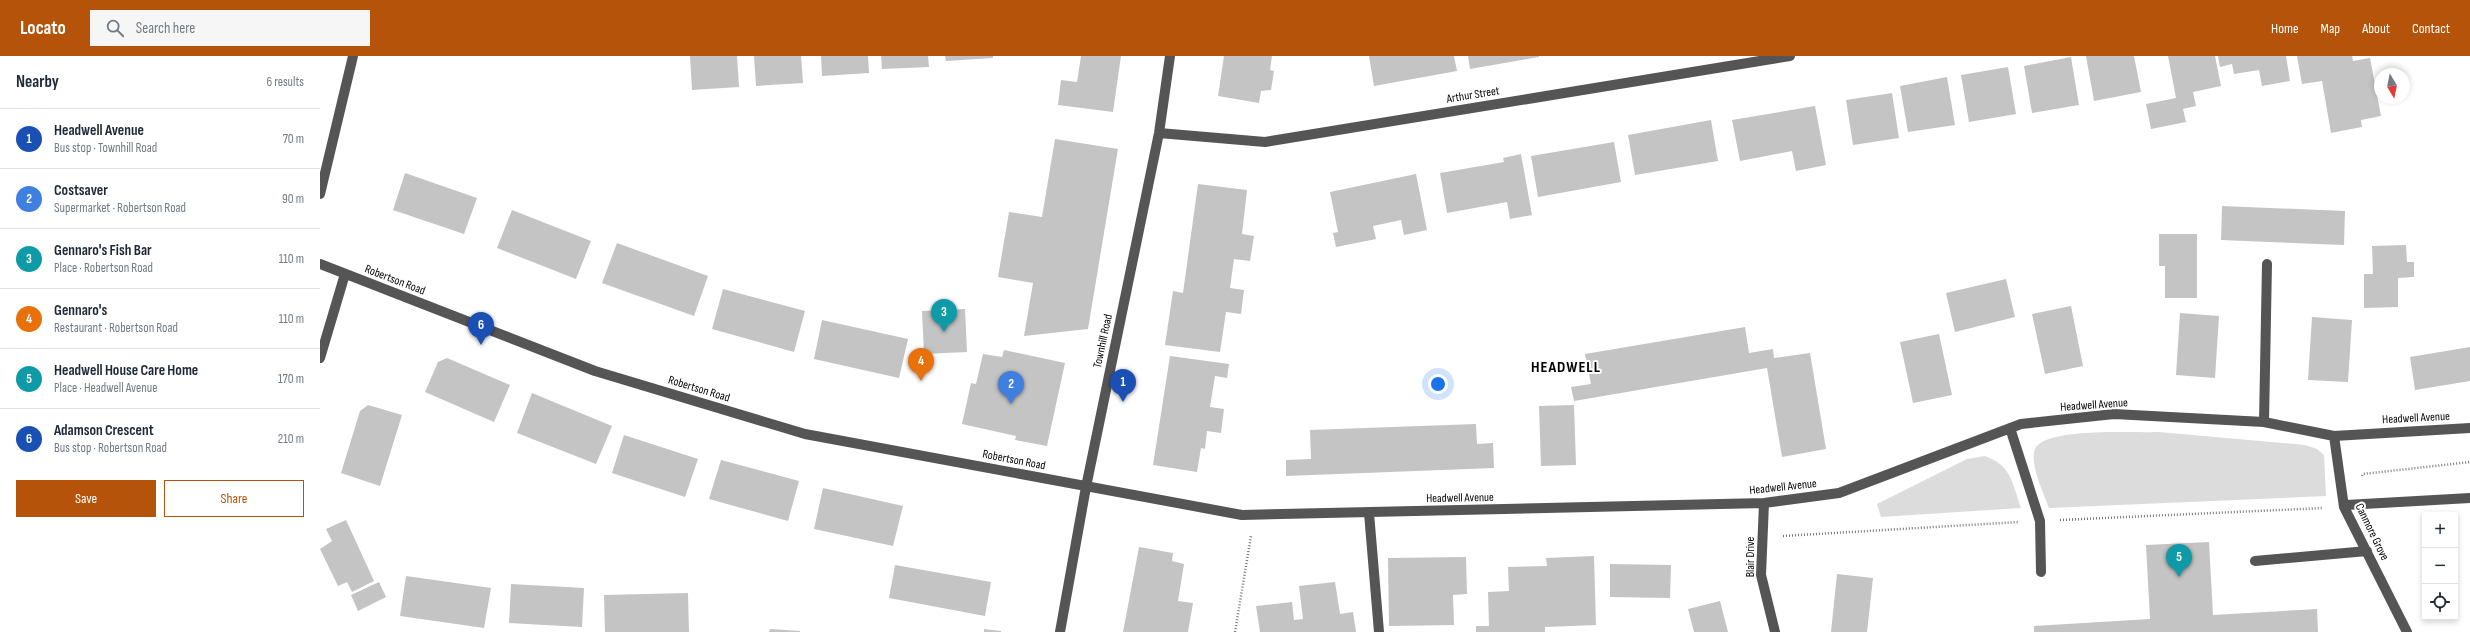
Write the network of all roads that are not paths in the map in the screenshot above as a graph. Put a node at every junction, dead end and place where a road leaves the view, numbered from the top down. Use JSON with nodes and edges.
{"nodes":[{"id":1,"x":353,"y":56,"type":"edge"},
{"id":2,"x":1170,"y":56,"type":"edge"},
{"id":3,"x":1790,"y":56,"type":"edge"},
{"id":4,"x":1159,"y":134,"type":"junction"},
{"id":5,"x":320,"y":194,"type":"edge"},
{"id":6,"x":320,"y":264,"type":"edge"},
{"id":7,"x":2267,"y":264,"type":"dead end"},
{"id":8,"x":345,"y":274,"type":"junction"},
{"id":9,"x":320,"y":358,"type":"edge"},
{"id":10,"x":2264,"y":422,"type":"junction"},
{"id":11,"x":2010,"y":428,"type":"junction"},
{"id":12,"x":2470,"y":428,"type":"edge"},
{"id":13,"x":2334,"y":436,"type":"junction"},
{"id":14,"x":1086,"y":487,"type":"junction"},
{"id":15,"x":2470,"y":498,"type":"edge"},
{"id":16,"x":1764,"y":504,"type":"junction"},
{"id":17,"x":2345,"y":506,"type":"junction"},
{"id":18,"x":1369,"y":513,"type":"junction"},
{"id":19,"x":2366,"y":551,"type":"junction"},
{"id":20,"x":2255,"y":561,"type":"dead end"},
{"id":21,"x":2041,"y":572,"type":"dead end"},
{"id":22,"x":1060,"y":632,"type":"edge"},
{"id":23,"x":1379,"y":632,"type":"edge"},
{"id":24,"x":1775,"y":632,"type":"edge"},
{"id":25,"x":2408,"y":632,"type":"edge"}],
"edges":[{"from":1,"to":5,"type":"street"},
{"from":2,"to":4,"type":"street","name":"Townhill Road"},
{"from":3,"to":4,"type":"street","name":"Arthur Street"},
{"from":4,"to":14,"type":"street","name":"Townhill Road"},
{"from":6,"to":8,"type":"street","name":"Robertson Road"},
{"from":7,"to":10,"type":"street"},
{"from":8,"to":9,"type":"street"},
{"from":8,"to":14,"type":"street","name":"Robertson Road"},
{"from":10,"to":11,"type":"street","name":"Headwell Avenue"},
{"from":10,"to":13,"type":"street","name":"Headwell Avenue"},
{"from":11,"to":16,"type":"street","name":"Headwell Avenue"},
{"from":11,"to":21,"type":"street"},
{"from":12,"to":13,"type":"street","name":"Headwell Avenue"},
{"from":13,"to":17,"type":"street","name":"Canmore Grove"},
{"from":14,"to":18,"type":"street","name":"Headwell Avenue"},
{"from":14,"to":22,"type":"street","name":"Townhill Road"},
{"from":15,"to":17,"type":"street"},
{"from":16,"to":18,"type":"street","name":"Headwell Avenue"},
{"from":16,"to":24,"type":"street","name":"Blair Drive"},
{"from":17,"to":19,"type":"street","name":"Canmore Grove"},
{"from":18,"to":23,"type":"street"},
{"from":19,"to":20,"type":"street"},
{"from":19,"to":25,"type":"street","name":"Canmore Grove"}]}
